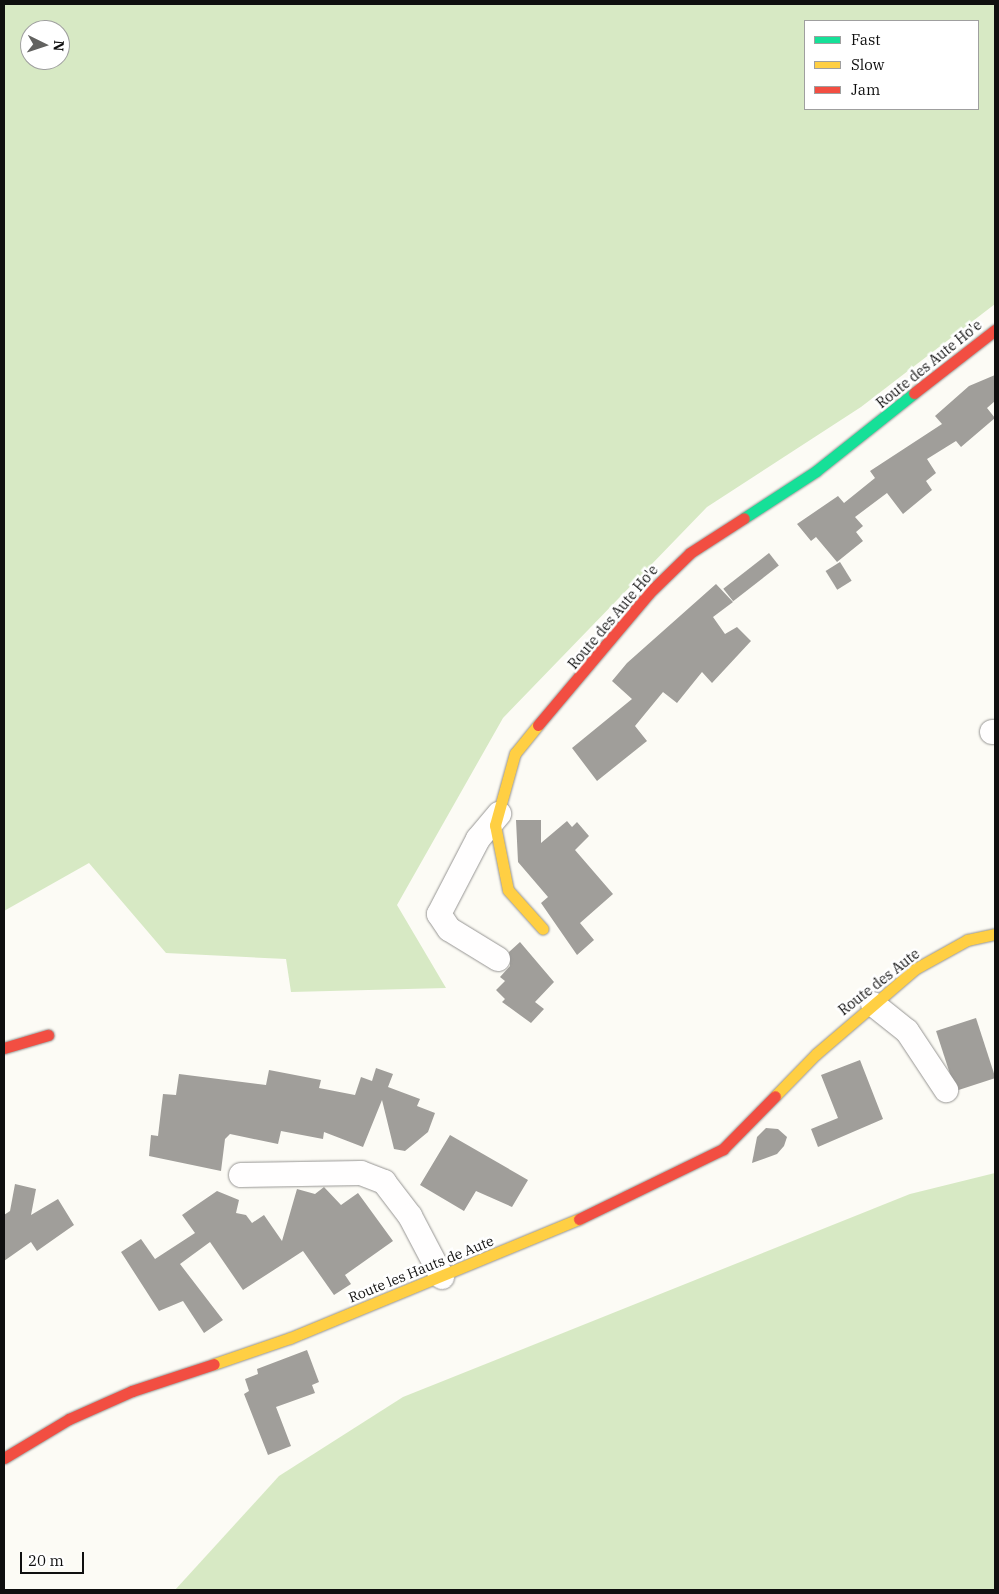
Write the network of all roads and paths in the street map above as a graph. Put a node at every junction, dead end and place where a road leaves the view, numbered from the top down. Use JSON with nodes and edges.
{"nodes":[{"id":1,"x":995,"y":330,"type":"edge"},
{"id":2,"x":499,"y":814,"type":"junction"},
{"id":3,"x":543,"y":929,"type":"dead end"},
{"id":4,"x":994,"y":941,"type":"edge"},
{"id":5,"x":498,"y":959,"type":"dead end"},
{"id":6,"x":873,"y":1004,"type":"junction"},
{"id":7,"x":48,"y":1035,"type":"dead end"},
{"id":8,"x":4,"y":1048,"type":"edge"},
{"id":9,"x":816,"y":1054,"type":"joint"},
{"id":10,"x":946,"y":1090,"type":"dead end"},
{"id":11,"x":241,"y":1176,"type":"dead end"},
{"id":12,"x":442,"y":1277,"type":"junction"},
{"id":13,"x":4,"y":1458,"type":"edge"}],
"edges":[{"from":1,"to":2,"type":"street","name":"Route des Aute Ho'e"},
{"from":2,"to":3,"type":"street","name":"Route des Aute Ho'e"},
{"from":2,"to":5,"type":"street"},
{"from":4,"to":6,"type":"street","name":"Route des Aute"},
{"from":6,"to":9,"type":"street","name":"Route des Aute"},
{"from":6,"to":10,"type":"street"},
{"from":7,"to":8,"type":"street"},
{"from":9,"to":12,"type":"street","name":"Route les Hauts de Aute"},
{"from":11,"to":12,"type":"street"},
{"from":12,"to":13,"type":"street","name":"Route les Hauts de Aute"}]}
